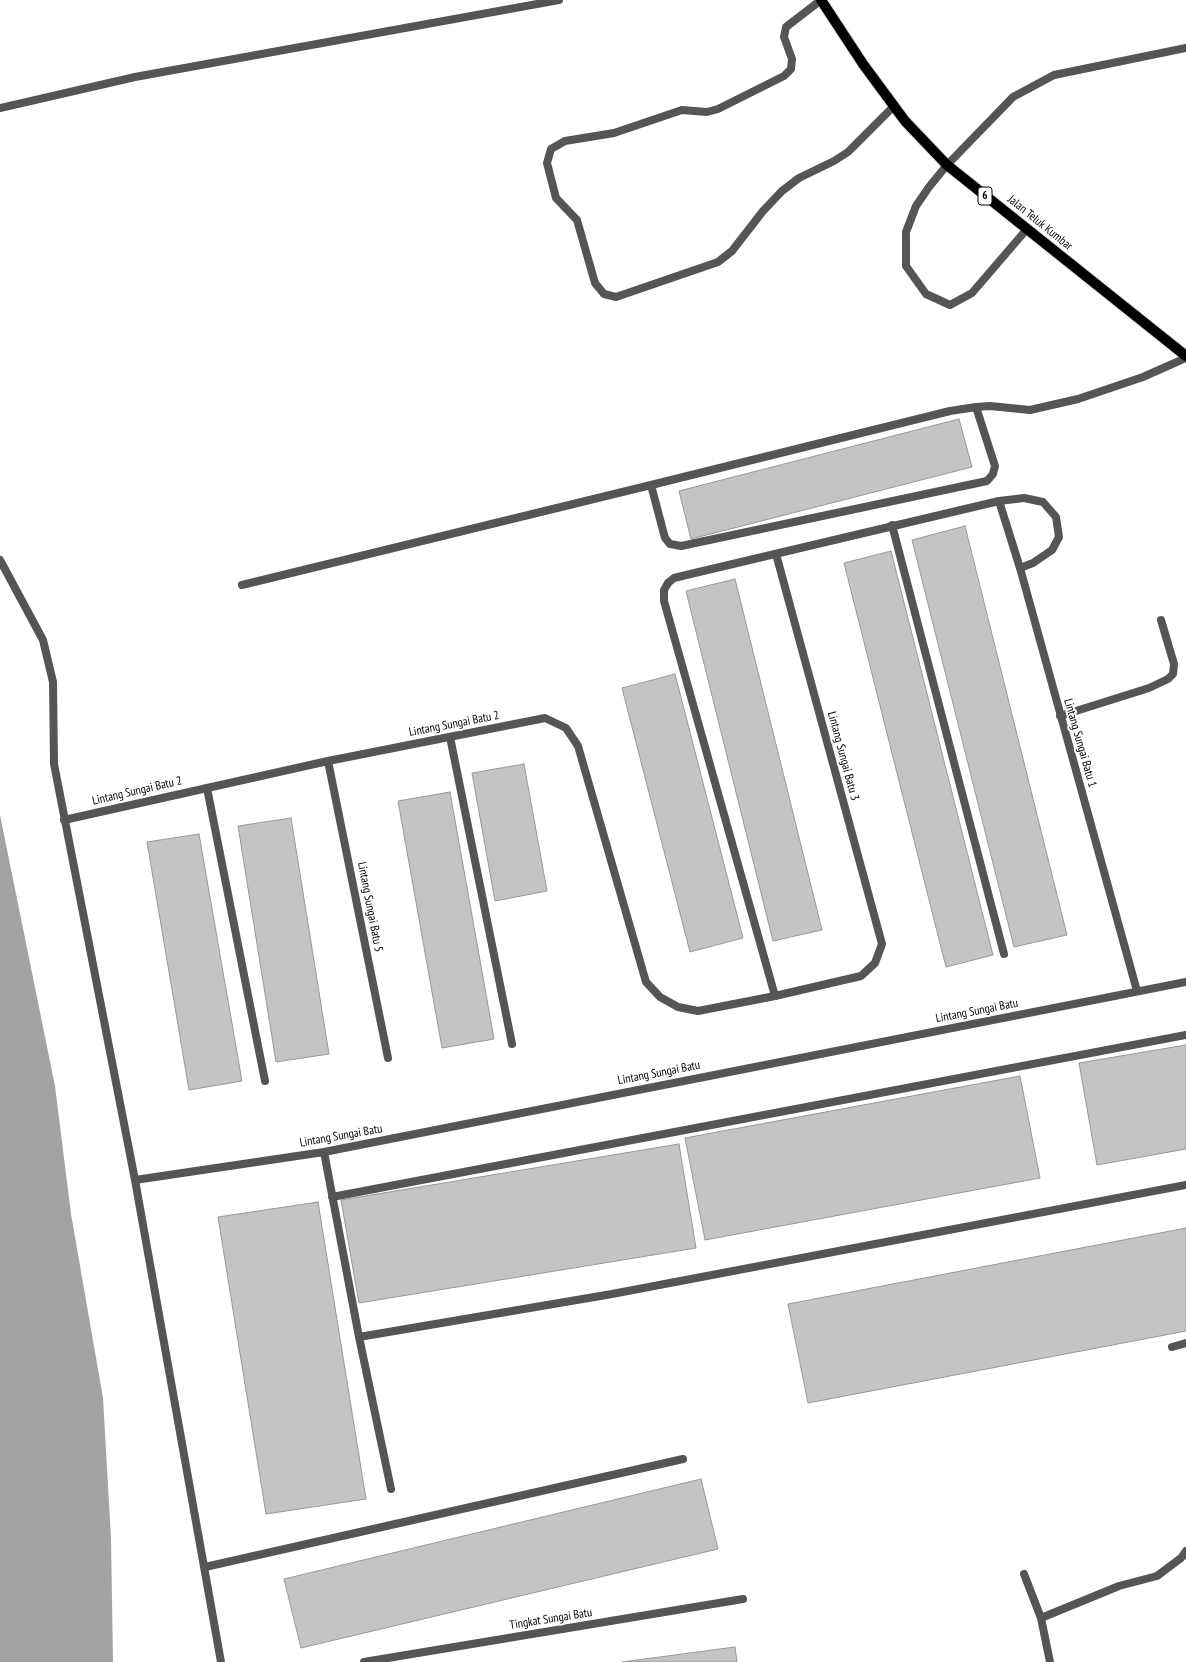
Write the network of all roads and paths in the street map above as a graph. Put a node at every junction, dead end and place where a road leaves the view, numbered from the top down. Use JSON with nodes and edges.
{"nodes":[{"id":1,"x":559,"y":0,"type":"edge"},
{"id":2,"x":821,"y":0,"type":"edge"},
{"id":3,"x":1186,"y":48,"type":"edge"},
{"id":4,"x":894,"y":106,"type":"junction"},
{"id":5,"x":0,"y":108,"type":"edge"},
{"id":6,"x":947,"y":165,"type":"junction"},
{"id":7,"x":1027,"y":229,"type":"junction"},
{"id":8,"x":1186,"y":357,"type":"edge"},
{"id":9,"x":976,"y":407,"type":"junction"},
{"id":10,"x":651,"y":485,"type":"junction"},
{"id":11,"x":999,"y":501,"type":"junction"},
{"id":12,"x":892,"y":525,"type":"junction"},
{"id":13,"x":776,"y":554,"type":"junction"},
{"id":14,"x":0,"y":560,"type":"edge"},
{"id":15,"x":1020,"y":568,"type":"junction"},
{"id":16,"x":242,"y":585,"type":"dead end"},
{"id":17,"x":1161,"y":620,"type":"dead end"},
{"id":18,"x":1060,"y":716,"type":"junction"},
{"id":19,"x":450,"y":736,"type":"junction"},
{"id":20,"x":328,"y":761,"type":"junction"},
{"id":21,"x":207,"y":788,"type":"junction"},
{"id":22,"x":64,"y":820,"type":"junction"},
{"id":23,"x":1004,"y":954,"type":"dead end"},
{"id":24,"x":874,"y":964,"type":"joint"},
{"id":25,"x":1186,"y":982,"type":"edge"},
{"id":26,"x":1137,"y":991,"type":"junction"},
{"id":27,"x":775,"y":996,"type":"junction"},
{"id":28,"x":1186,"y":1035,"type":"edge"},
{"id":29,"x":512,"y":1044,"type":"dead end"},
{"id":30,"x":388,"y":1058,"type":"dead end"},
{"id":31,"x":265,"y":1081,"type":"dead end"},
{"id":32,"x":324,"y":1152,"type":"junction"},
{"id":33,"x":135,"y":1180,"type":"junction"},
{"id":34,"x":1186,"y":1185,"type":"edge"},
{"id":35,"x":332,"y":1197,"type":"junction"},
{"id":36,"x":359,"y":1337,"type":"junction"},
{"id":37,"x":1186,"y":1343,"type":"edge"},
{"id":38,"x":1172,"y":1346,"type":"dead end"},
{"id":39,"x":683,"y":1459,"type":"dead end"},
{"id":40,"x":391,"y":1489,"type":"dead end"},
{"id":41,"x":1186,"y":1551,"type":"edge"},
{"id":42,"x":205,"y":1567,"type":"junction"},
{"id":43,"x":1024,"y":1574,"type":"dead end"},
{"id":44,"x":743,"y":1599,"type":"dead end"},
{"id":45,"x":1041,"y":1618,"type":"junction"},
{"id":46,"x":376,"y":1661,"type":"edge"},
{"id":47,"x":222,"y":1662,"type":"edge"},
{"id":48,"x":364,"y":1662,"type":"edge"},
{"id":49,"x":1050,"y":1662,"type":"edge"}],
"edges":[{"from":1,"to":5,"type":"street"},
{"from":2,"to":4,"type":"main road","name":"Jalan Teluk Kumbar","number":"6"},
{"from":2,"to":4,"type":"street"},
{"from":3,"to":6,"type":"street"},
{"from":4,"to":6,"type":"main road","name":"Jalan Teluk Kumbar","number":"6"},
{"from":6,"to":7,"type":"main road","name":"Jalan Teluk Kumbar","number":"6"},
{"from":6,"to":7,"type":"street"},
{"from":7,"to":8,"type":"main road","name":"Jalan Teluk Kumbar","number":"6"},
{"from":8,"to":9,"type":"street"},
{"from":9,"to":10,"type":"street"},
{"from":9,"to":10,"type":"street"},
{"from":10,"to":16,"type":"street"},
{"from":11,"to":12,"type":"street"},
{"from":11,"to":15,"type":"street","name":"Lintang Sungai Batu 1"},
{"from":11,"to":15,"type":"street"},
{"from":12,"to":13,"type":"street"},
{"from":12,"to":23,"type":"street"},
{"from":13,"to":24,"type":"street","name":"Lintang Sungai Batu 3"},
{"from":13,"to":27,"type":"street"},
{"from":14,"to":22,"type":"street"},
{"from":15,"to":18,"type":"street","name":"Lintang Sungai Batu 1"},
{"from":17,"to":18,"type":"street"},
{"from":18,"to":26,"type":"street","name":"Lintang Sungai Batu 1"},
{"from":19,"to":20,"type":"street","name":"Lintang Sungai Batu 2"},
{"from":19,"to":27,"type":"street","name":"Lintang Sungai Batu 2"},
{"from":19,"to":29,"type":"street"},
{"from":20,"to":21,"type":"street","name":"Lintang Sungai Batu 2"},
{"from":20,"to":30,"type":"street","name":"Lintang Sungai Batu 5"},
{"from":21,"to":22,"type":"street","name":"Lintang Sungai Batu 2"},
{"from":21,"to":31,"type":"street"},
{"from":22,"to":33,"type":"street"},
{"from":24,"to":27,"type":"street","name":"Lintang Sungai Batu 2"},
{"from":25,"to":26,"type":"street","name":"Lintang Sungai Batu"},
{"from":26,"to":32,"type":"street","name":"Lintang Sungai Batu"},
{"from":28,"to":35,"type":"street"},
{"from":32,"to":33,"type":"street","name":"Lintang Sungai Batu"},
{"from":32,"to":35,"type":"street"},
{"from":33,"to":42,"type":"street"},
{"from":34,"to":36,"type":"street"},
{"from":35,"to":36,"type":"street"},
{"from":36,"to":40,"type":"street"},
{"from":37,"to":38,"type":"street"},
{"from":39,"to":42,"type":"street"},
{"from":41,"to":45,"type":"street"},
{"from":42,"to":47,"type":"street"},
{"from":43,"to":45,"type":"street"},
{"from":44,"to":46,"type":"street","name":"Tingkat Sungai Batu"},
{"from":45,"to":49,"type":"street"},
{"from":46,"to":48,"type":"street","name":"Tingkat Sungai Batu"}]}
